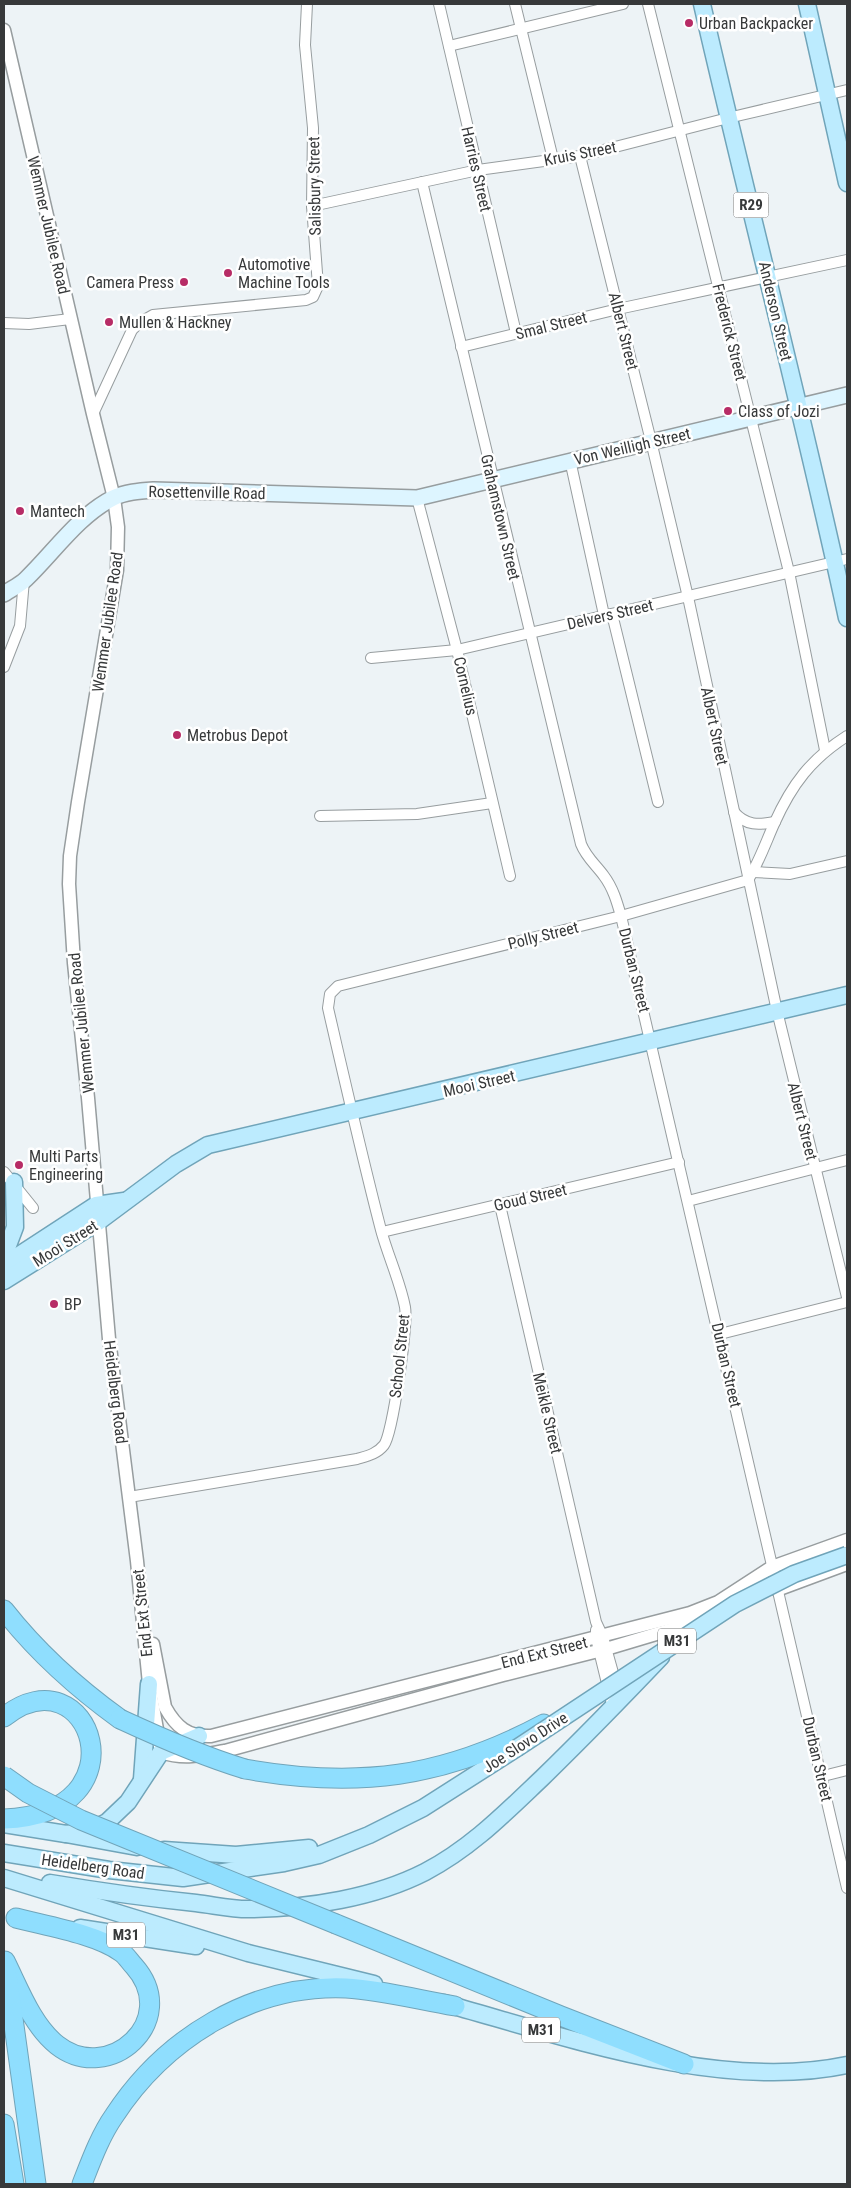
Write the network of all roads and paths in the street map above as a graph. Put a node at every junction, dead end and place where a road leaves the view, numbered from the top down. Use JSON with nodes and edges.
{"nodes":[{"id":1,"x":307,"y":4,"type":"edge"},
{"id":2,"x":439,"y":4,"type":"edge"},
{"id":3,"x":515,"y":4,"type":"edge"},
{"id":4,"x":623,"y":4,"type":"edge"},
{"id":5,"x":648,"y":4,"type":"edge"},
{"id":6,"x":702,"y":4,"type":"edge"},
{"id":7,"x":806,"y":4,"type":"edge"},
{"id":8,"x":520,"y":29,"type":"junction"},
{"id":9,"x":4,"y":30,"type":"edge"},
{"id":10,"x":449,"y":46,"type":"junction"},
{"id":11,"x":847,"y":90,"type":"edge"},
{"id":12,"x":827,"y":95,"type":"junction"},
{"id":13,"x":728,"y":118,"type":"junction"},
{"id":14,"x":678,"y":130,"type":"junction"},
{"id":15,"x":580,"y":156,"type":"junction"},
{"id":16,"x":553,"y":159,"type":"junction"},
{"id":17,"x":478,"y":170,"type":"junction"},
{"id":18,"x":422,"y":182,"type":"junction"},
{"id":19,"x":847,"y":183,"type":"edge"},
{"id":20,"x":312,"y":206,"type":"junction"},
{"id":21,"x":847,"y":260,"type":"edge"},
{"id":22,"x":769,"y":278,"type":"junction"},
{"id":23,"x":719,"y":287,"type":"junction"},
{"id":24,"x":618,"y":309,"type":"junction"},
{"id":25,"x":70,"y":319,"type":"junction"},
{"id":26,"x":4,"y":323,"type":"edge"},
{"id":27,"x":516,"y":333,"type":"junction"},
{"id":28,"x":461,"y":347,"type":"junction"},
{"id":29,"x":847,"y":395,"type":"edge"},
{"id":30,"x":799,"y":406,"type":"junction"},
{"id":31,"x":93,"y":414,"type":"junction"},
{"id":32,"x":752,"y":418,"type":"junction"},
{"id":33,"x":651,"y":441,"type":"junction"},
{"id":34,"x":570,"y":460,"type":"junction"},
{"id":35,"x":492,"y":478,"type":"junction"},
{"id":36,"x":114,"y":498,"type":"junction"},
{"id":37,"x":417,"y":498,"type":"junction"},
{"id":38,"x":841,"y":560,"type":"edge"},
{"id":39,"x":789,"y":572,"type":"junction"},
{"id":40,"x":24,"y":580,"type":"junction"},
{"id":41,"x":4,"y":594,"type":"edge"},
{"id":42,"x":688,"y":597,"type":"junction"},
{"id":43,"x":608,"y":615,"type":"junction"},
{"id":44,"x":847,"y":618,"type":"edge"},
{"id":45,"x":529,"y":633,"type":"junction"},
{"id":46,"x":457,"y":650,"type":"junction"},
{"id":47,"x":371,"y":658,"type":"dead end"},
{"id":48,"x":4,"y":667,"type":"edge"},
{"id":49,"x":847,"y":736,"type":"edge"},
{"id":50,"x":825,"y":750,"type":"junction"},
{"id":51,"x":658,"y":802,"type":"dead end"},
{"id":52,"x":492,"y":803,"type":"junction"},
{"id":53,"x":734,"y":811,"type":"junction"},
{"id":54,"x":320,"y":816,"type":"dead end"},
{"id":55,"x":775,"y":822,"type":"junction"},
{"id":56,"x":584,"y":851,"type":"joint"},
{"id":57,"x":847,"y":861,"type":"edge"},
{"id":58,"x":510,"y":876,"type":"dead end"},
{"id":59,"x":751,"y":876,"type":"junction"},
{"id":60,"x":621,"y":916,"type":"junction"},
{"id":61,"x":338,"y":986,"type":"joint"},
{"id":62,"x":847,"y":995,"type":"edge"},
{"id":63,"x":777,"y":1011,"type":"junction"},
{"id":64,"x":652,"y":1042,"type":"junction"},
{"id":65,"x":352,"y":1113,"type":"junction"},
{"id":66,"x":847,"y":1160,"type":"edge"},
{"id":67,"x":679,"y":1162,"type":"junction"},
{"id":68,"x":815,"y":1168,"type":"junction"},
{"id":69,"x":9,"y":1177,"type":"edge"},
{"id":70,"x":124,"y":1201,"type":"junction"},
{"id":71,"x":688,"y":1201,"type":"junction"},
{"id":72,"x":96,"y":1205,"type":"junction"},
{"id":73,"x":500,"y":1205,"type":"junction"},
{"id":74,"x":33,"y":1208,"type":"dead end"},
{"id":75,"x":98,"y":1222,"type":"junction"},
{"id":76,"x":382,"y":1232,"type":"junction"},
{"id":77,"x":4,"y":1256,"type":"edge"},
{"id":78,"x":4,"y":1265,"type":"edge"},
{"id":79,"x":4,"y":1282,"type":"edge"},
{"id":80,"x":847,"y":1297,"type":"edge"},
{"id":81,"x":847,"y":1302,"type":"edge"},
{"id":82,"x":720,"y":1334,"type":"junction"},
{"id":83,"x":129,"y":1498,"type":"junction"},
{"id":84,"x":847,"y":1540,"type":"edge"},
{"id":85,"x":847,"y":1555,"type":"edge"},
{"id":86,"x":137,"y":1561,"type":"junction"},
{"id":87,"x":847,"y":1564,"type":"edge"},
{"id":88,"x":772,"y":1567,"type":"junction"},
{"id":89,"x":777,"y":1590,"type":"junction"},
{"id":90,"x":4,"y":1610,"type":"edge"},
{"id":91,"x":692,"y":1624,"type":"junction"},
{"id":92,"x":601,"y":1644,"type":"junction"},
{"id":93,"x":149,"y":1684,"type":"junction"},
{"id":94,"x":590,"y":1699,"type":"junction"},
{"id":95,"x":617,"y":1704,"type":"junction"},
{"id":96,"x":4,"y":1717,"type":"edge"},
{"id":97,"x":199,"y":1736,"type":"junction"},
{"id":98,"x":161,"y":1752,"type":"junction"},
{"id":99,"x":847,"y":1770,"type":"edge"},
{"id":100,"x":4,"y":1776,"type":"edge"},
{"id":101,"x":823,"y":1776,"type":"junction"},
{"id":102,"x":142,"y":1779,"type":"junction"},
{"id":103,"x":4,"y":1819,"type":"edge"},
{"id":104,"x":4,"y":1824,"type":"edge"},
{"id":105,"x":66,"y":1834,"type":"junction"},
{"id":106,"x":346,"y":1844,"type":"junction"},
{"id":107,"x":4,"y":1853,"type":"edge"},
{"id":108,"x":4,"y":1876,"type":"edge"},
{"id":109,"x":183,"y":1878,"type":"joint"},
{"id":110,"x":847,"y":1888,"type":"edge"},
{"id":111,"x":10,"y":1918,"type":"edge"},
{"id":112,"x":248,"y":1954,"type":"junction"},
{"id":113,"x":4,"y":1957,"type":"edge"},
{"id":114,"x":455,"y":2006,"type":"junction"},
{"id":115,"x":684,"y":2064,"type":"junction"},
{"id":116,"x":843,"y":2066,"type":"edge"},
{"id":117,"x":4,"y":2124,"type":"edge"},
{"id":118,"x":6,"y":2144,"type":"edge"},
{"id":119,"x":14,"y":2184,"type":"edge"},
{"id":120,"x":36,"y":2184,"type":"edge"},
{"id":121,"x":82,"y":2184,"type":"edge"}],
"edges":[{"from":1,"to":20,"type":"street","name":"Salisbury Street"},
{"from":2,"to":10,"type":"street","name":"Harries Street"},
{"from":3,"to":8,"type":"street"},
{"from":4,"to":8,"type":"street"},
{"from":5,"to":14,"type":"street","name":"Frederick Street"},
{"from":6,"to":13,"type":"main road","name":"Anderson Street","number":"R29"},
{"from":7,"to":12,"type":"main road"},
{"from":8,"to":10,"type":"street"},
{"from":8,"to":16,"type":"street"},
{"from":9,"to":25,"type":"street","name":"Wemmer Jubilee Road"},
{"from":10,"to":17,"type":"street","name":"Harries Street"},
{"from":11,"to":12,"type":"street","name":"Kruis Street"},
{"from":12,"to":13,"type":"street","name":"Kruis Street"},
{"from":12,"to":19,"type":"main road"},
{"from":13,"to":14,"type":"street","name":"Kruis Street"},
{"from":13,"to":22,"type":"main road","name":"Anderson Street","number":"R29"},
{"from":14,"to":15,"type":"street","name":"Kruis Street"},
{"from":14,"to":23,"type":"street","name":"Frederick Street"},
{"from":15,"to":16,"type":"street","name":"Kruis Street"},
{"from":15,"to":24,"type":"street","name":"Albert Street"},
{"from":16,"to":17,"type":"street","name":"Kruis Street"},
{"from":17,"to":18,"type":"street","name":"Kruis Street"},
{"from":17,"to":27,"type":"street","name":"Harries Street"},
{"from":18,"to":20,"type":"street","name":"Kruis Street"},
{"from":18,"to":28,"type":"street","name":"Grahamstown Street"},
{"from":20,"to":31,"type":"street","name":"Salisbury Street"},
{"from":21,"to":22,"type":"street","name":"Smal Street"},
{"from":22,"to":23,"type":"street","name":"Smal Street"},
{"from":22,"to":30,"type":"main road","name":"Anderson Street","number":"R29"},
{"from":23,"to":24,"type":"street","name":"Smal Street"},
{"from":23,"to":32,"type":"street","name":"Frederick Street"},
{"from":24,"to":27,"type":"street","name":"Smal Street"},
{"from":24,"to":33,"type":"street","name":"Albert Street"},
{"from":25,"to":26,"type":"street"},
{"from":25,"to":31,"type":"street","name":"Wemmer Jubilee Road"},
{"from":27,"to":28,"type":"street","name":"Smal Street"},
{"from":28,"to":35,"type":"street","name":"Grahamstown Street"},
{"from":29,"to":30,"type":"main road","name":"Von Weilligh Street"},
{"from":30,"to":32,"type":"main road","name":"Von Weilligh Street"},
{"from":30,"to":38,"type":"main road","name":"Anderson Street","number":"R29"},
{"from":31,"to":36,"type":"street","name":"Wemmer Jubilee Road"},
{"from":32,"to":33,"type":"main road","name":"Von Weilligh Street"},
{"from":32,"to":39,"type":"street","name":"Frederick Street"},
{"from":33,"to":34,"type":"main road","name":"Von Weilligh Street"},
{"from":33,"to":42,"type":"street","name":"Albert Street"},
{"from":34,"to":35,"type":"main road","name":"Von Weilligh Street"},
{"from":34,"to":43,"type":"street"},
{"from":35,"to":37,"type":"main road","name":"Von Weilligh Street"},
{"from":35,"to":45,"type":"street","name":"Grahamstown Street"},
{"from":36,"to":37,"type":"main road","name":"Rosettenville Road"},
{"from":36,"to":40,"type":"main road","name":"Rosettenville Road"},
{"from":36,"to":72,"type":"street","name":"Wemmer Jubilee Road"},
{"from":37,"to":46,"type":"street","name":"Cornelius"},
{"from":38,"to":39,"type":"street","name":"Delvers Street"},
{"from":38,"to":44,"type":"main road","name":"Anderson Street","number":"R29"},
{"from":39,"to":42,"type":"street","name":"Delvers Street"},
{"from":39,"to":50,"type":"street","name":"Frederick Street"},
{"from":40,"to":41,"type":"main road","name":"Rosettenville Road"},
{"from":40,"to":48,"type":"street"},
{"from":42,"to":43,"type":"street","name":"Delvers Street"},
{"from":42,"to":53,"type":"street","name":"Albert Street"},
{"from":43,"to":45,"type":"street","name":"Delvers Street"},
{"from":43,"to":51,"type":"street"},
{"from":45,"to":46,"type":"street","name":"Delvers Street"},
{"from":45,"to":56,"type":"street","name":"Grahamstown Street"},
{"from":46,"to":47,"type":"street","name":"Delvers Street"},
{"from":46,"to":52,"type":"street","name":"Cornelius"},
{"from":49,"to":50,"type":"street"},
{"from":50,"to":55,"type":"street"},
{"from":52,"to":54,"type":"street"},
{"from":52,"to":58,"type":"street","name":"Cornelius"},
{"from":53,"to":55,"type":"street"},
{"from":53,"to":59,"type":"street","name":"Albert Street"},
{"from":55,"to":59,"type":"street"},
{"from":56,"to":60,"type":"street","name":"Durban Street"},
{"from":57,"to":59,"type":"street","name":"Polly Street"},
{"from":59,"to":60,"type":"street","name":"Polly Street"},
{"from":59,"to":63,"type":"street","name":"Albert Street"},
{"from":60,"to":61,"type":"street","name":"Polly Street"},
{"from":60,"to":64,"type":"street","name":"Durban Street"},
{"from":61,"to":65,"type":"street","name":"School Street"},
{"from":62,"to":63,"type":"main road","name":"Mooi Street"},
{"from":63,"to":64,"type":"main road","name":"Mooi Street"},
{"from":63,"to":68,"type":"street","name":"Albert Street"},
{"from":64,"to":65,"type":"main road","name":"Mooi Street"},
{"from":64,"to":67,"type":"street","name":"Durban Street"},
{"from":65,"to":70,"type":"main road","name":"Mooi Street"},
{"from":65,"to":76,"type":"street","name":"School Street"},
{"from":66,"to":68,"type":"street"},
{"from":67,"to":71,"type":"street","name":"Durban Street"},
{"from":67,"to":73,"type":"street","name":"Goud Street"},
{"from":68,"to":71,"type":"street"},
{"from":68,"to":80,"type":"street","name":"Albert Street"},
{"from":69,"to":74,"type":"street"},
{"from":69,"to":77,"type":"main road"},
{"from":70,"to":72,"type":"main road","name":"Mooi Street"},
{"from":70,"to":75,"type":"main road","name":"Mooi Street"},
{"from":71,"to":82,"type":"street","name":"Durban Street"},
{"from":72,"to":75,"type":"street","name":"Wemmer Jubilee Road"},
{"from":72,"to":78,"type":"main road","name":"Mooi Street"},
{"from":73,"to":76,"type":"street","name":"Goud Street"},
{"from":73,"to":92,"type":"street","name":"Meikle Street"},
{"from":75,"to":79,"type":"main road","name":"Mooi Street"},
{"from":75,"to":83,"type":"street","name":"Heidelberg Road"},
{"from":76,"to":83,"type":"street","name":"School Street"},
{"from":81,"to":82,"type":"street"},
{"from":82,"to":88,"type":"street","name":"Durban Street"},
{"from":83,"to":86,"type":"street","name":"Heidelberg Road"},
{"from":84,"to":88,"type":"street","name":"End Ext Street"},
{"from":85,"to":94,"type":"main road","name":"Joe Slovo Drive","number":"M31","bridge":true},
{"from":86,"to":93,"type":"street","name":"End Ext Street"},
{"from":86,"to":97,"type":"street","name":"End Ext Street"},
{"from":87,"to":89,"type":"street","name":"End Ext Street"},
{"from":88,"to":89,"type":"street","name":"Durban Street"},
{"from":88,"to":92,"type":"street","name":"End Ext Street"},
{"from":89,"to":91,"type":"street","name":"End Ext Street"},
{"from":89,"to":101,"type":"street","name":"Durban Street"},
{"from":90,"to":94,"type":"highway","bridge":true},
{"from":91,"to":92,"type":"street","name":"End Ext Street"},
{"from":91,"to":95,"type":"main road"},
{"from":92,"to":95,"type":"street","name":"Meikle Street"},
{"from":92,"to":97,"type":"street","name":"End Ext Street"},
{"from":92,"to":98,"type":"street","name":"End Ext Street"},
{"from":93,"to":98,"type":"street","name":"End Ext Street"},
{"from":93,"to":102,"type":"main road"},
{"from":94,"to":106,"type":"main road","name":"Joe Slovo Drive","number":"M31","bridge":true},
{"from":95,"to":108,"type":"main road"},
{"from":96,"to":103,"type":"highway"},
{"from":97,"to":98,"type":"main road"},
{"from":98,"to":102,"type":"main road"},
{"from":99,"to":101,"type":"street"},
{"from":100,"to":115,"type":"highway","bridge":true},
{"from":101,"to":110,"type":"street","name":"Durban Street"},
{"from":102,"to":105,"type":"main road"},
{"from":104,"to":105,"type":"main road"},
{"from":105,"to":106,"type":"main road"},
{"from":106,"to":109,"type":"main road","name":"Joe Slovo Drive","number":"M31"},
{"from":107,"to":109,"type":"main road","name":"Heidelberg Road","number":"M31"},
{"from":108,"to":112,"type":"main road"},
{"from":111,"to":112,"type":"main road","number":"M31"},
{"from":111,"to":113,"type":"highway"},
{"from":112,"to":114,"type":"main road","number":"M31"},
{"from":113,"to":120,"type":"highway"},
{"from":114,"to":115,"type":"main road","number":"M31"},
{"from":114,"to":121,"type":"highway"},
{"from":115,"to":116,"type":"main road","number":"M31"},
{"from":117,"to":118,"type":"highway"},
{"from":118,"to":119,"type":"highway"}]}
